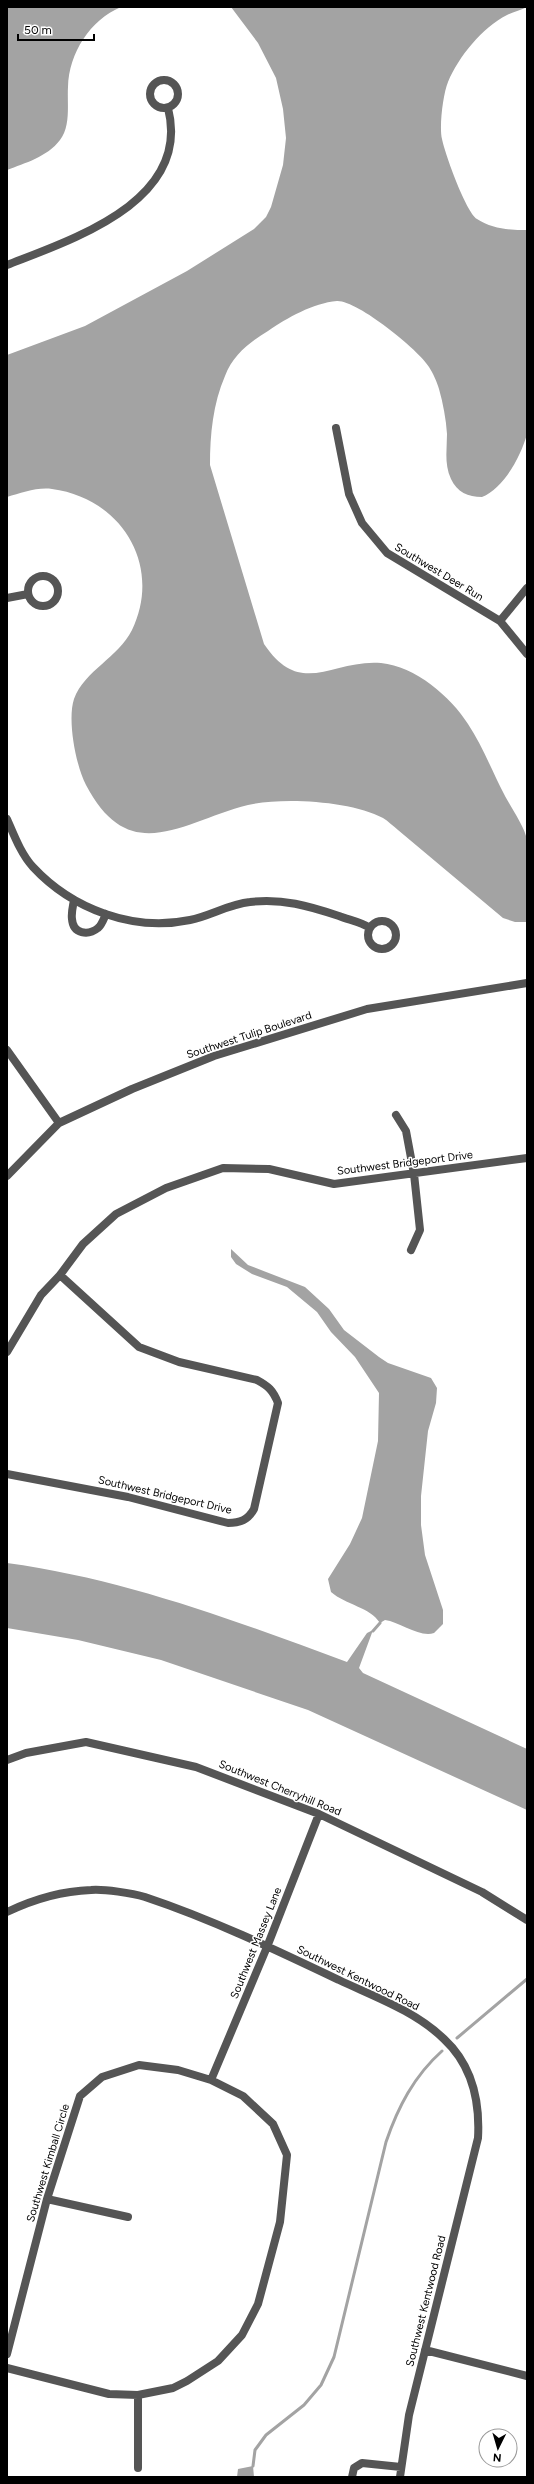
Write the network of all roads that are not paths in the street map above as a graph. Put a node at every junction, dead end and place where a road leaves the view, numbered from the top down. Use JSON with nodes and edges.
{"nodes":[{"id":1,"x":168,"y":108,"type":"dead end"},
{"id":2,"x":7,"y":265,"type":"edge"},
{"id":3,"x":336,"y":428,"type":"dead end"},
{"id":4,"x":527,"y":588,"type":"edge"},
{"id":5,"x":28,"y":594,"type":"dead end"},
{"id":6,"x":7,"y":598,"type":"edge"},
{"id":7,"x":500,"y":621,"type":"junction"},
{"id":8,"x":527,"y":654,"type":"edge"},
{"id":9,"x":7,"y":819,"type":"edge"},
{"id":10,"x":74,"y":900,"type":"junction"},
{"id":11,"x":106,"y":914,"type":"junction"},
{"id":12,"x":370,"y":928,"type":"dead end"},
{"id":13,"x":527,"y":983,"type":"edge"},
{"id":14,"x":7,"y":1050,"type":"edge"},
{"id":15,"x":396,"y":1115,"type":"dead end"},
{"id":16,"x":59,"y":1123,"type":"junction"},
{"id":17,"x":527,"y":1158,"type":"edge"},
{"id":18,"x":414,"y":1174,"type":"junction"},
{"id":19,"x":7,"y":1176,"type":"edge"},
{"id":20,"x":412,"y":1250,"type":"dead end"},
{"id":21,"x":60,"y":1275,"type":"junction"},
{"id":22,"x":7,"y":1352,"type":"edge"},
{"id":23,"x":7,"y":1474,"type":"edge"},
{"id":24,"x":7,"y":1760,"type":"edge"},
{"id":25,"x":319,"y":1814,"type":"junction"},
{"id":26,"x":7,"y":1912,"type":"edge"},
{"id":27,"x":527,"y":1920,"type":"edge"},
{"id":28,"x":268,"y":1946,"type":"junction"},
{"id":29,"x":211,"y":2080,"type":"junction"},
{"id":30,"x":47,"y":2199,"type":"junction"},
{"id":31,"x":128,"y":2217,"type":"dead end"},
{"id":32,"x":425,"y":2350,"type":"junction"},
{"id":33,"x":7,"y":2354,"type":"edge"},
{"id":34,"x":7,"y":2368,"type":"edge"},
{"id":35,"x":527,"y":2376,"type":"edge"},
{"id":36,"x":138,"y":2395,"type":"junction"},
{"id":37,"x":401,"y":2467,"type":"junction"},
{"id":38,"x":138,"y":2468,"type":"dead end"},
{"id":39,"x":352,"y":2477,"type":"edge"},
{"id":40,"x":400,"y":2477,"type":"edge"}],
"edges":[{"from":1,"to":2,"type":"street"},
{"from":3,"to":7,"type":"street","name":"Southwest Deer Run"},
{"from":4,"to":7,"type":"street"},
{"from":5,"to":6,"type":"street"},
{"from":7,"to":8,"type":"street","name":"Southwest Deer Run"},
{"from":9,"to":10,"type":"street"},
{"from":10,"to":11,"type":"street"},
{"from":10,"to":11,"type":"street"},
{"from":11,"to":12,"type":"street"},
{"from":13,"to":16,"type":"street","name":"Southwest Tulip Boulevard"},
{"from":14,"to":16,"type":"street"},
{"from":15,"to":18,"type":"street"},
{"from":16,"to":19,"type":"street","name":"Southwest Tulip Boulevard"},
{"from":17,"to":18,"type":"street","name":"Southwest Bridgeport Drive"},
{"from":18,"to":20,"type":"street"},
{"from":18,"to":21,"type":"street","name":"Southwest Bridgeport Drive"},
{"from":21,"to":22,"type":"street","name":"Southwest Bridgeport Drive"},
{"from":21,"to":23,"type":"street","name":"Southwest Bridgeport Drive"},
{"from":24,"to":25,"type":"street","name":"Southwest Cherryhill Road"},
{"from":25,"to":27,"type":"street","name":"Southwest Cherryhill Road"},
{"from":25,"to":28,"type":"street","name":"Southwest Massey Lane"},
{"from":26,"to":28,"type":"street","name":"Southwest Kentwood Road"},
{"from":28,"to":29,"type":"street","name":"Southwest Massey Lane"},
{"from":28,"to":32,"type":"street","name":"Southwest Kentwood Road"},
{"from":29,"to":30,"type":"street","name":"Southwest Kimball Circle"},
{"from":29,"to":36,"type":"street","name":"Southwest Kimball Circle"},
{"from":30,"to":31,"type":"street"},
{"from":30,"to":33,"type":"street","name":"Southwest Kimball Circle"},
{"from":32,"to":35,"type":"street"},
{"from":32,"to":37,"type":"street","name":"Southwest Kentwood Road"},
{"from":34,"to":36,"type":"street","name":"Southwest Kimball Circle"},
{"from":36,"to":38,"type":"street"},
{"from":37,"to":39,"type":"street"},
{"from":37,"to":40,"type":"street","name":"Southwest Kentwood Road"}]}
